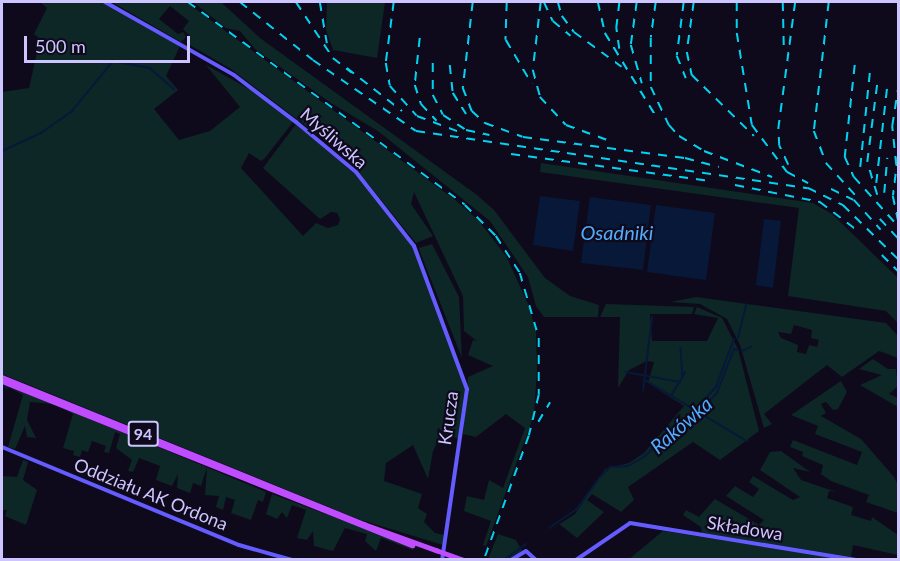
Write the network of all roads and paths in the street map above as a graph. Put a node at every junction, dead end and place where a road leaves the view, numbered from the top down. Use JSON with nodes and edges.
{"nodes":[{"id":1,"x":105,"y":2,"type":"edge"},
{"id":2,"x":462,"y":369,"type":"joint"},
{"id":3,"x":2,"y":379,"type":"edge"},
{"id":4,"x":2,"y":447,"type":"edge"},
{"id":5,"x":435,"y":551,"type":"junction"},
{"id":6,"x":292,"y":560,"type":"edge"},
{"id":7,"x":442,"y":560,"type":"edge"},
{"id":8,"x":455,"y":560,"type":"edge"},
{"id":9,"x":464,"y":560,"type":"edge"},
{"id":10,"x":512,"y":560,"type":"edge"},
{"id":11,"x":536,"y":560,"type":"edge"},
{"id":12,"x":576,"y":560,"type":"edge"},
{"id":13,"x":856,"y":560,"type":"edge"}],
"edges":[{"from":1,"to":2,"type":"street","name":"Myśliwska"},
{"from":2,"to":7,"type":"street","name":"Krucza"},
{"from":3,"to":5,"type":"main road","number":"94"},
{"from":4,"to":6,"type":"street","name":"Oddziału AK Ordona"},
{"from":5,"to":8,"type":"main road","number":"94","bridge":true},
{"from":5,"to":9,"type":"main road","number":"94","bridge":true},
{"from":10,"to":11,"type":"street"},
{"from":12,"to":13,"type":"street","name":"Składowa"}]}
